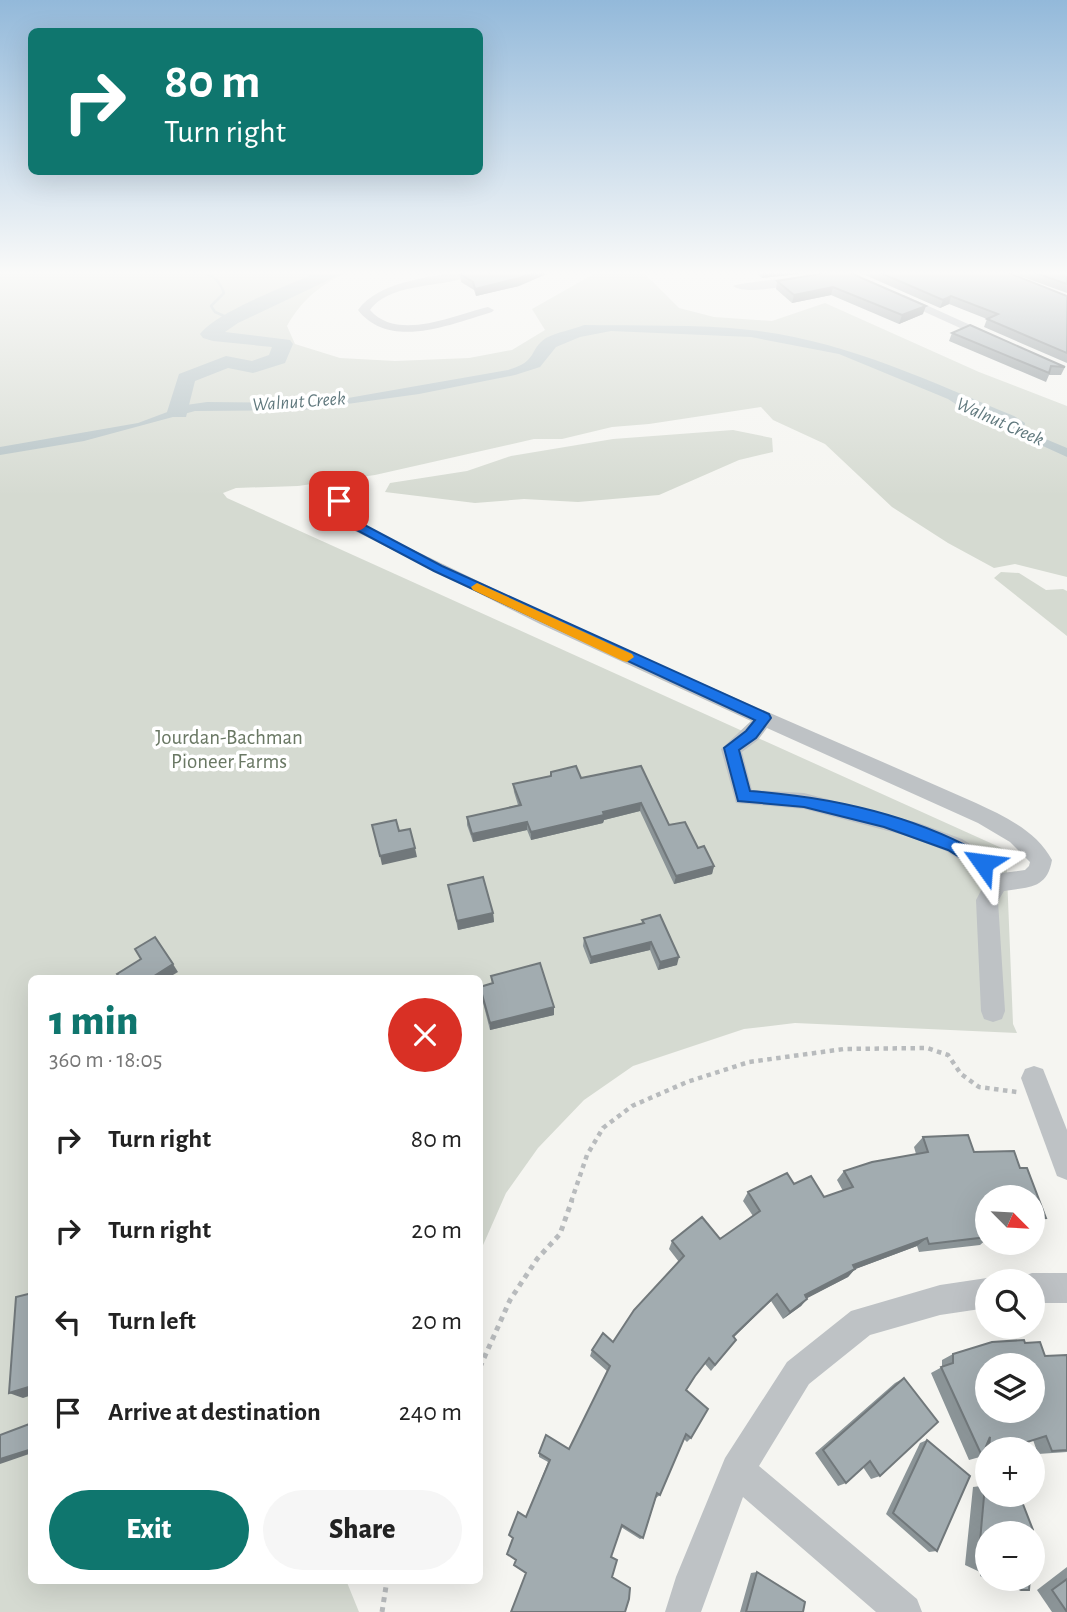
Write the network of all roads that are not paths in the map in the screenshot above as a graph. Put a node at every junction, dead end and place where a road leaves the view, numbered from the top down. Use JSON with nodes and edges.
{"nodes":[{"id":1,"x":343,"y":492,"type":"dead end"},
{"id":2,"x":764,"y":718,"type":"junction"},
{"id":3,"x":997,"y":883,"type":"junction"},
{"id":4,"x":993,"y":1011,"type":"dead end"},
{"id":5,"x":1026,"y":1085,"type":"road end"},
{"id":6,"x":1067,"y":1166,"type":"edge"},
{"id":7,"x":1067,"y":1287,"type":"edge"},
{"id":8,"x":1045,"y":1288,"type":"edge"},
{"id":9,"x":975,"y":1295,"type":"edge"},
{"id":10,"x":737,"y":1470,"type":"junction"},
{"id":11,"x":683,"y":1612,"type":"edge"},
{"id":12,"x":904,"y":1612,"type":"edge"}],
"edges":[{"from":1,"to":2,"type":"street"},
{"from":2,"to":3,"type":"street"},
{"from":2,"to":3,"type":"street"},
{"from":3,"to":4,"type":"street"},
{"from":5,"to":6,"type":"street"},
{"from":7,"to":8,"type":"street"},
{"from":9,"to":10,"type":"street"},
{"from":10,"to":11,"type":"street"},
{"from":10,"to":12,"type":"street"}]}
